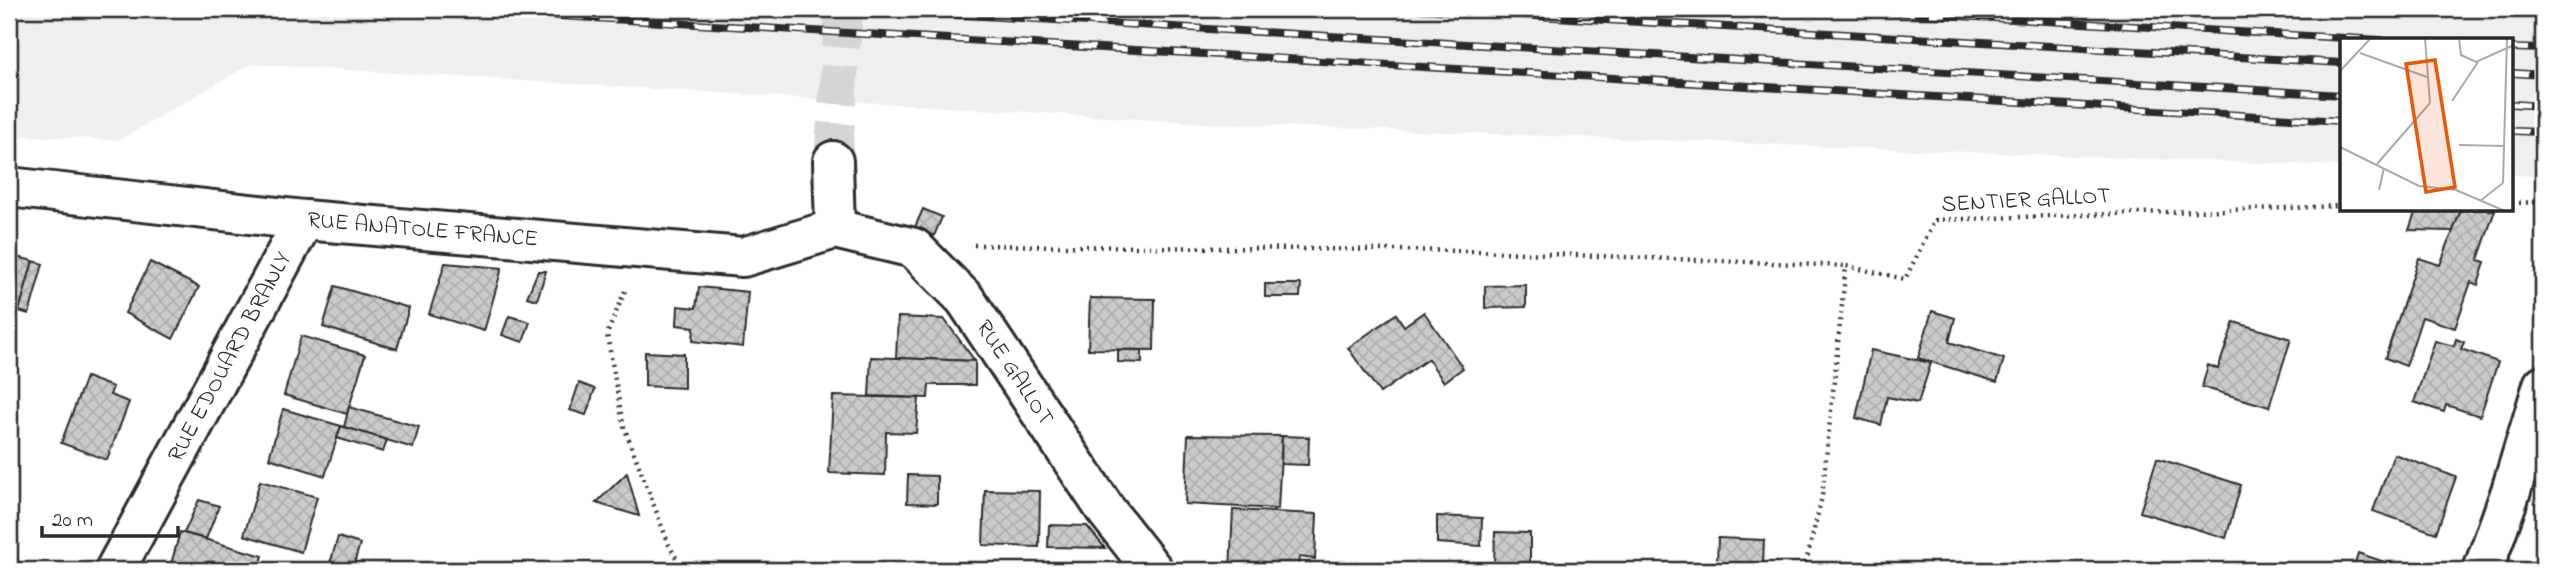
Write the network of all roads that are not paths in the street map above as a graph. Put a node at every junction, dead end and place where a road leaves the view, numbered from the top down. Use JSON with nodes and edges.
{"nodes":[{"id":1,"x":833,"y":161,"type":"tunnel mouth"},
{"id":2,"x":9,"y":187,"type":"edge"},
{"id":3,"x":304,"y":220,"type":"junction"},
{"id":4,"x":835,"y":229,"type":"junction"},
{"id":5,"x":2543,"y":385,"type":"edge"},
{"id":6,"x":116,"y":570,"type":"edge"},
{"id":7,"x":1153,"y":570,"type":"edge"},
{"id":8,"x":2483,"y":570,"type":"edge"}],
"edges":[{"from":1,"to":4,"type":"street"},
{"from":2,"to":3,"type":"street","name":"RUE ANATOLE FRANCE"},
{"from":3,"to":4,"type":"street","name":"RUE ANATOLE FRANCE"},
{"from":3,"to":6,"type":"street","name":"RUE EDOUARD BRANLY"},
{"from":4,"to":7,"type":"street","name":"RUE GALLOT"},
{"from":5,"to":8,"type":"street"}]}
